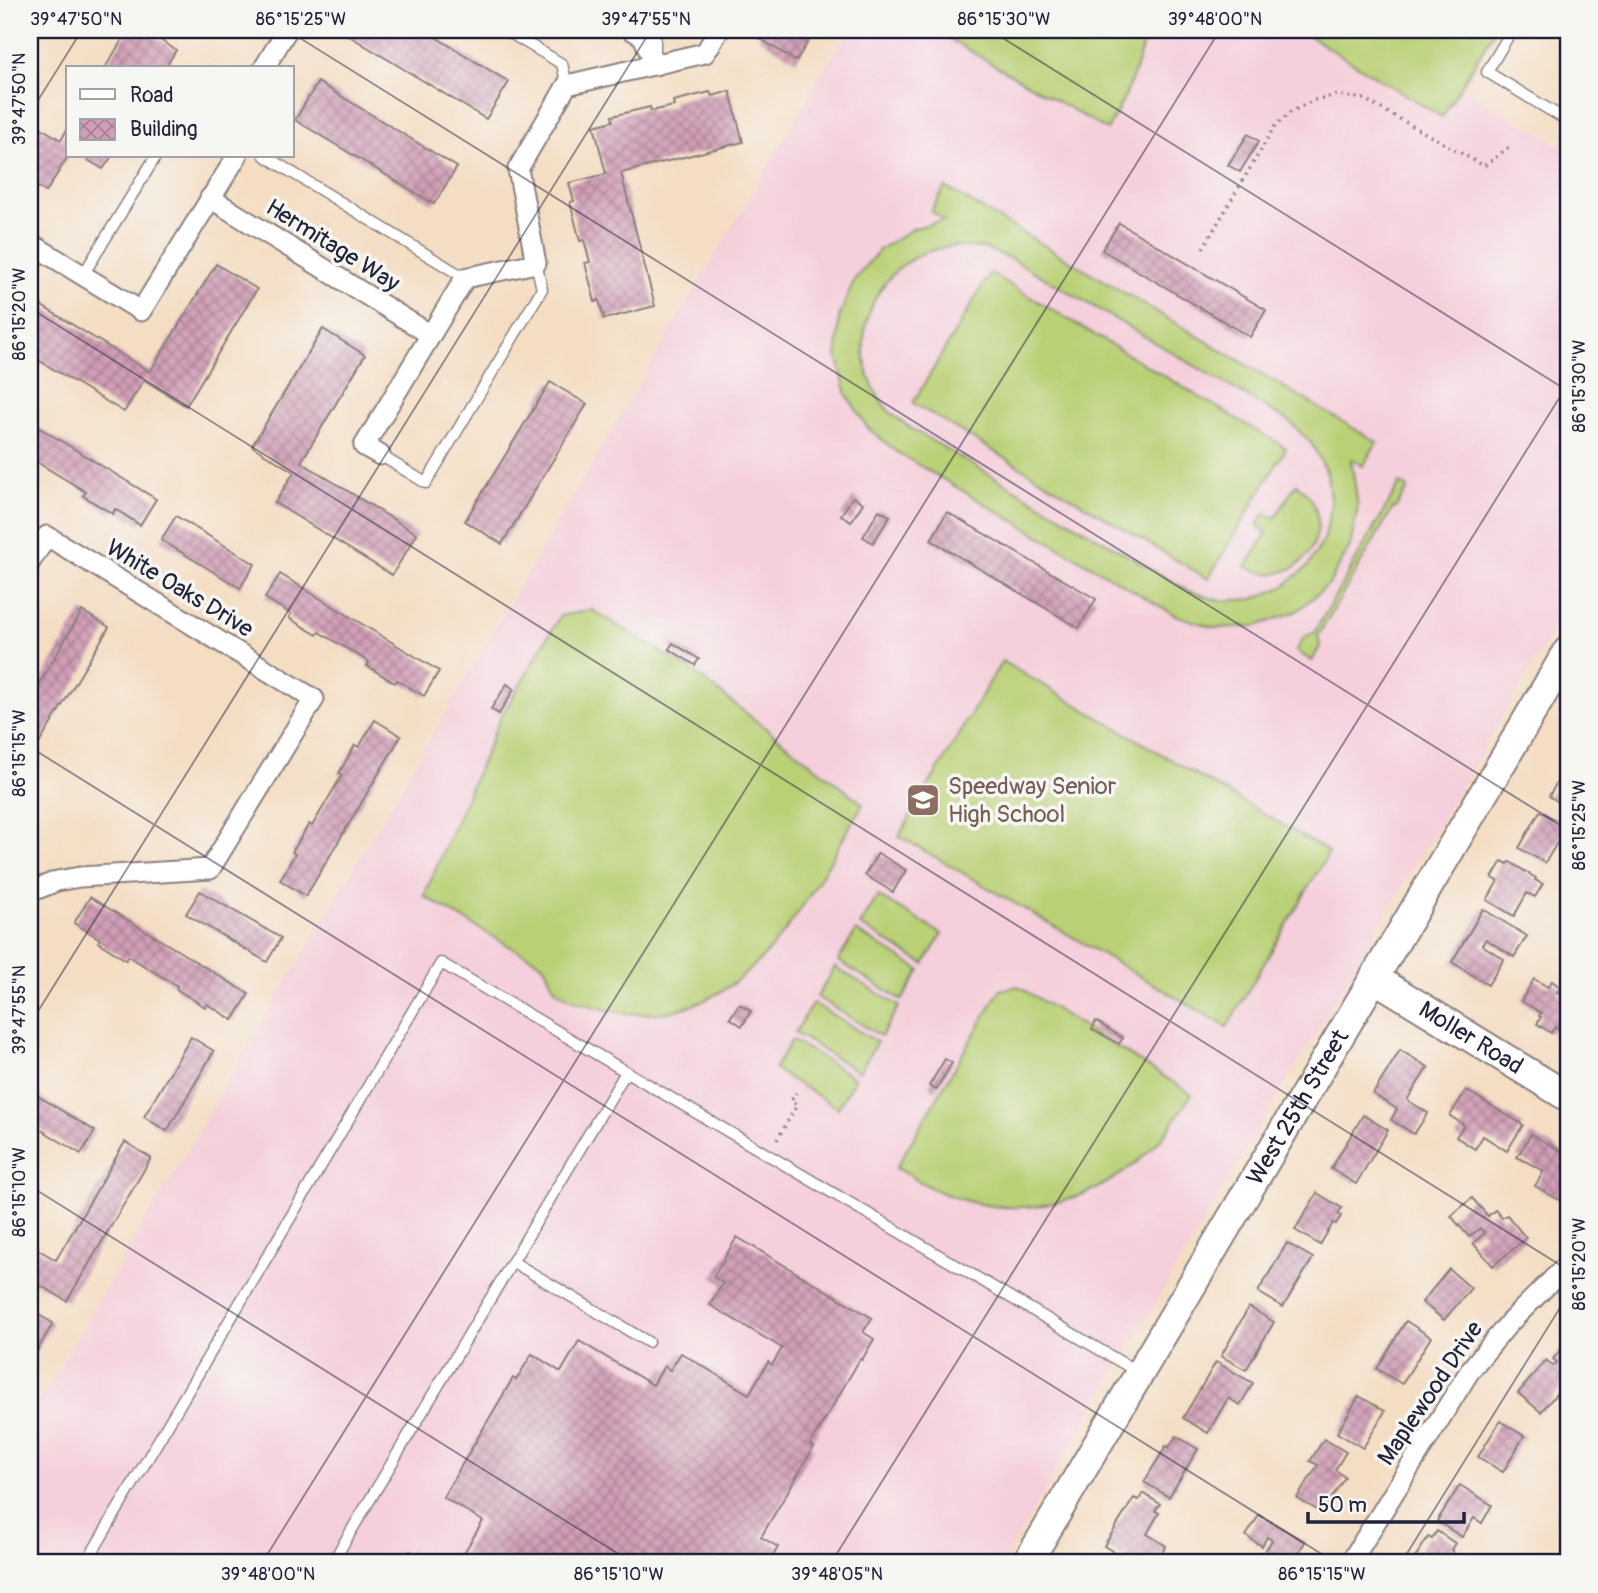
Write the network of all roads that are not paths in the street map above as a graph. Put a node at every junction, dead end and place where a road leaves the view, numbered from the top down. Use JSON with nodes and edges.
{"nodes":[{"id":1,"x":288,"y":30,"type":"edge"},
{"id":2,"x":506,"y":30,"type":"edge"},
{"id":3,"x":632,"y":30,"type":"edge"},
{"id":4,"x":655,"y":30,"type":"edge"},
{"id":5,"x":719,"y":30,"type":"edge"},
{"id":6,"x":1512,"y":30,"type":"edge"},
{"id":7,"x":655,"y":65,"type":"junction"},
{"id":8,"x":265,"y":66,"type":"edge"},
{"id":9,"x":568,"y":85,"type":"junction"},
{"id":10,"x":1568,"y":121,"type":"edge"},
{"id":11,"x":155,"y":158,"type":"edge"},
{"id":12,"x":236,"y":158,"type":"edge"},
{"id":13,"x":268,"y":158,"type":"edge"},
{"id":14,"x":210,"y":198,"type":"junction"},
{"id":15,"x":30,"y":243,"type":"edge"},
{"id":16,"x":536,"y":262,"type":"junction"},
{"id":17,"x":83,"y":275,"type":"junction"},
{"id":18,"x":465,"y":278,"type":"junction"},
{"id":19,"x":431,"y":335,"type":"junction"},
{"id":20,"x":380,"y":455,"type":"joint"},
{"id":21,"x":30,"y":562,"type":"edge"},
{"id":22,"x":1568,"y":651,"type":"edge"},
{"id":23,"x":30,"y":892,"type":"edge"},
{"id":24,"x":1374,"y":978,"type":"junction"},
{"id":25,"x":626,"y":1072,"type":"junction"},
{"id":26,"x":1568,"y":1097,"type":"edge"},
{"id":27,"x":513,"y":1262,"type":"junction"},
{"id":28,"x":1568,"y":1264,"type":"edge"},
{"id":29,"x":648,"y":1342,"type":"dead end"},
{"id":30,"x":1140,"y":1373,"type":"junction"},
{"id":31,"x":86,"y":1563,"type":"edge"},
{"id":32,"x":332,"y":1563,"type":"edge"},
{"id":33,"x":1027,"y":1563,"type":"edge"},
{"id":34,"x":1350,"y":1563,"type":"edge"}],
"edges":[{"from":1,"to":8,"type":"street"},
{"from":2,"to":9,"type":"lane"},
{"from":3,"to":7,"type":"street"},
{"from":4,"to":7,"type":"lane"},
{"from":5,"to":7,"type":"street"},
{"from":6,"to":10,"type":"lane"},
{"from":7,"to":9,"type":"street"},
{"from":9,"to":16,"type":"street"},
{"from":11,"to":17,"type":"lane"},
{"from":12,"to":14,"type":"street"},
{"from":13,"to":18,"type":"lane"},
{"from":14,"to":17,"type":"street"},
{"from":14,"to":19,"type":"street","name":"Hermitage Way"},
{"from":15,"to":17,"type":"street"},
{"from":16,"to":18,"type":"street"},
{"from":16,"to":20,"type":"lane"},
{"from":18,"to":19,"type":"street"},
{"from":19,"to":20,"type":"street"},
{"from":21,"to":23,"type":"street","name":"White Oaks Drive"},
{"from":22,"to":24,"type":"street","name":"West 25th Street"},
{"from":24,"to":26,"type":"street","name":"Moller Road"},
{"from":24,"to":30,"type":"street","name":"West 25th Street"},
{"from":25,"to":27,"type":"lane"},
{"from":25,"to":30,"type":"lane"},
{"from":25,"to":31,"type":"lane"},
{"from":27,"to":29,"type":"lane"},
{"from":27,"to":32,"type":"lane"},
{"from":28,"to":34,"type":"street","name":"Maplewood Drive"},
{"from":30,"to":33,"type":"street","name":"West 25th Street"}]}
